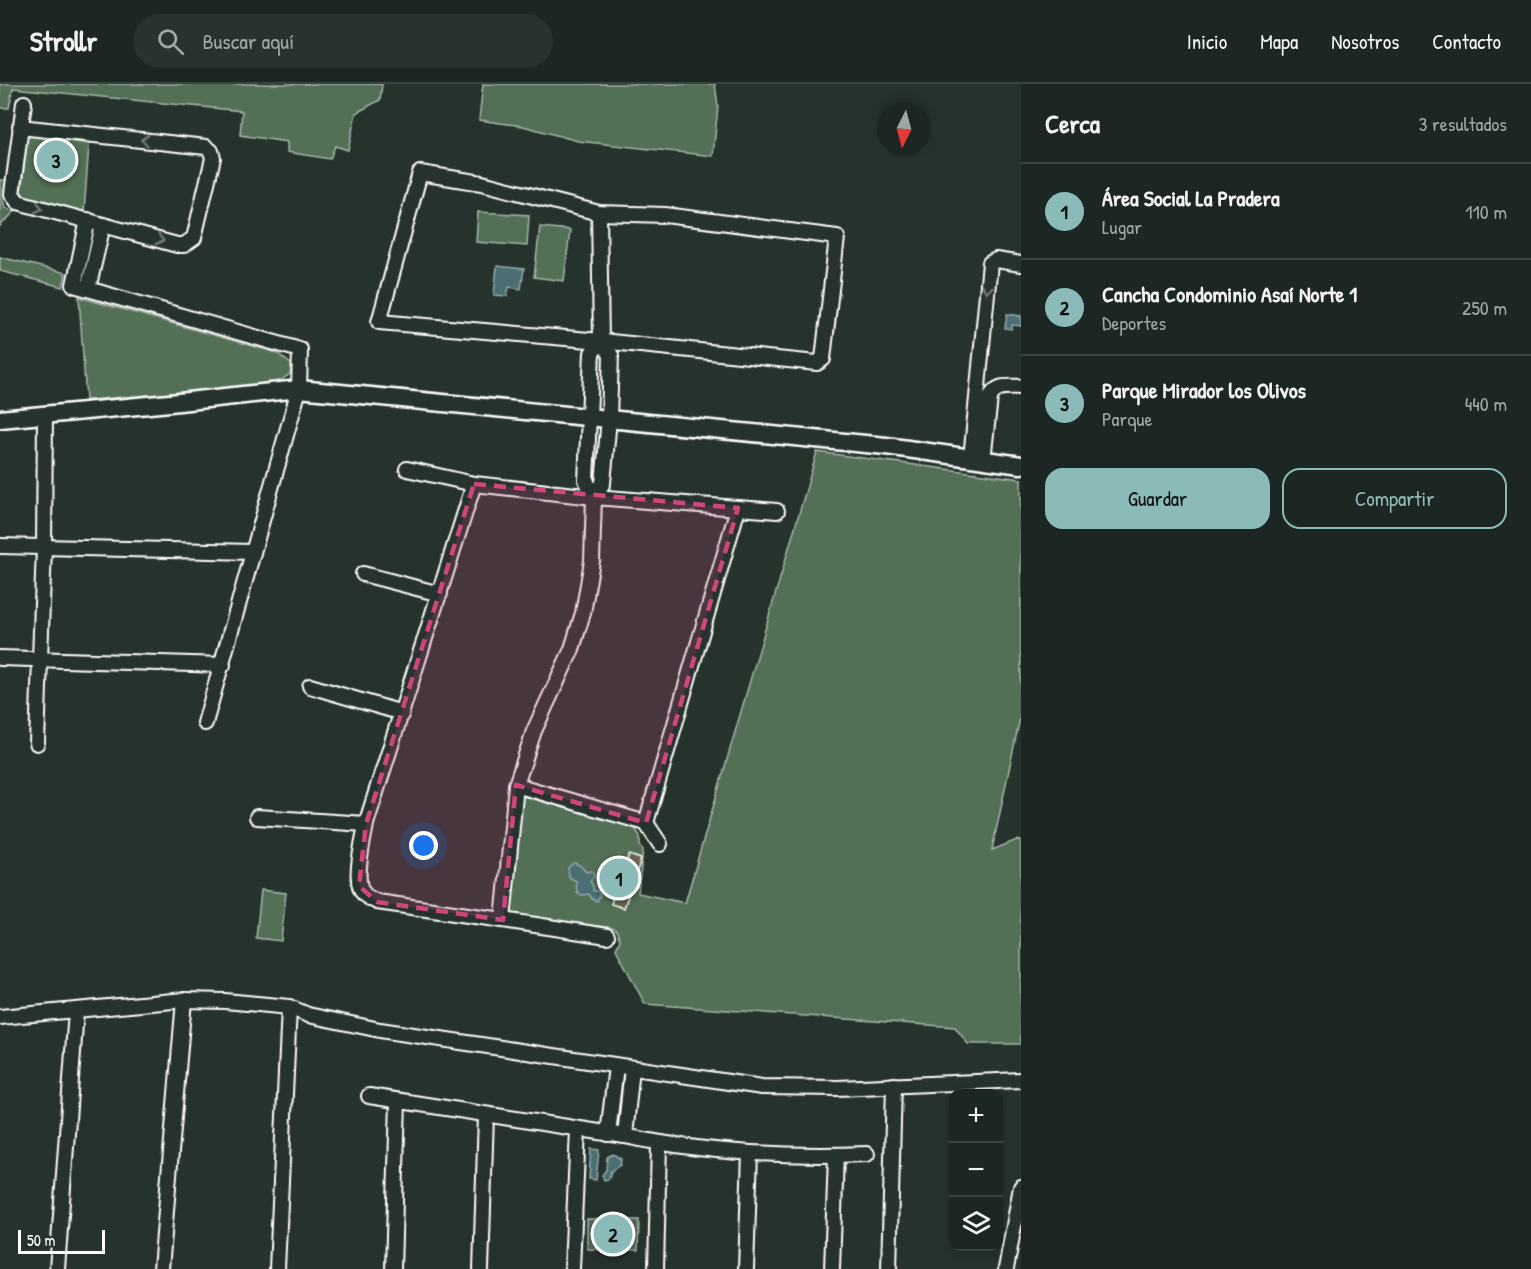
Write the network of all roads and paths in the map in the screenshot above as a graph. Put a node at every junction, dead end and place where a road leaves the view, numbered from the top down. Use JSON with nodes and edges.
{"nodes":[{"id":1,"x":24,"y":103,"type":"dead end"},
{"id":2,"x":20,"y":127,"type":"junction"},
{"id":3,"x":599,"y":213,"type":"junction"},
{"id":4,"x":88,"y":220,"type":"junction"},
{"id":5,"x":103,"y":225,"type":"junction"},
{"id":6,"x":1021,"y":264,"type":"edge"},
{"id":7,"x":88,"y":289,"type":"junction"},
{"id":8,"x":601,"y":341,"type":"junction"},
{"id":9,"x":1021,"y":387,"type":"edge"},
{"id":10,"x":299,"y":389,"type":"junction"},
{"id":11,"x":45,"y":414,"type":"junction"},
{"id":12,"x":0,"y":418,"type":"edge"},
{"id":13,"x":588,"y":418,"type":"junction"},
{"id":14,"x":609,"y":419,"type":"junction"},
{"id":15,"x":977,"y":460,"type":"junction"},
{"id":16,"x":1021,"y":465,"type":"edge"},
{"id":17,"x":407,"y":469,"type":"dead end"},
{"id":18,"x":474,"y":484,"type":"junction"},
{"id":19,"x":594,"y":497,"type":"junction"},
{"id":20,"x":738,"y":508,"type":"junction"},
{"id":21,"x":777,"y":511,"type":"dead end"},
{"id":22,"x":0,"y":546,"type":"edge"},
{"id":23,"x":44,"y":547,"type":"junction"},
{"id":24,"x":253,"y":552,"type":"junction"},
{"id":25,"x":363,"y":574,"type":"dead end"},
{"id":26,"x":440,"y":594,"type":"junction"},
{"id":27,"x":0,"y":658,"type":"edge"},
{"id":28,"x":40,"y":659,"type":"junction"},
{"id":29,"x":223,"y":665,"type":"junction"},
{"id":30,"x":310,"y":686,"type":"dead end"},
{"id":31,"x":402,"y":713,"type":"junction"},
{"id":32,"x":205,"y":723,"type":"dead end"},
{"id":33,"x":37,"y":743,"type":"dead end"},
{"id":34,"x":516,"y":785,"type":"junction"},
{"id":35,"x":257,"y":816,"type":"dead end"},
{"id":36,"x":646,"y":823,"type":"junction"},
{"id":37,"x":366,"y":824,"type":"junction"},
{"id":38,"x":660,"y":844,"type":"dead end"},
{"id":39,"x":503,"y":920,"type":"junction"},
{"id":40,"x":607,"y":936,"type":"dead end"},
{"id":41,"x":184,"y":1000,"type":"junction"},
{"id":42,"x":288,"y":1007,"type":"junction"},
{"id":43,"x":76,"y":1011,"type":"junction"},
{"id":44,"x":0,"y":1017,"type":"edge"},
{"id":45,"x":616,"y":1066,"type":"junction"},
{"id":46,"x":632,"y":1068,"type":"junction"},
{"id":47,"x":1021,"y":1080,"type":"edge"},
{"id":48,"x":894,"y":1085,"type":"junction"},
{"id":49,"x":369,"y":1096,"type":"dead end"},
{"id":50,"x":398,"y":1101,"type":"junction"},
{"id":51,"x":486,"y":1115,"type":"junction"},
{"id":52,"x":578,"y":1129,"type":"junction"},
{"id":53,"x":608,"y":1134,"type":"junction"},
{"id":54,"x":625,"y":1136,"type":"junction"},
{"id":55,"x":659,"y":1143,"type":"junction"},
{"id":56,"x":750,"y":1153,"type":"junction"},
{"id":57,"x":867,"y":1154,"type":"dead end"},
{"id":58,"x":836,"y":1155,"type":"junction"},
{"id":59,"x":1021,"y":1188,"type":"edge"},
{"id":60,"x":57,"y":1269,"type":"edge"},
{"id":61,"x":161,"y":1269,"type":"edge"},
{"id":62,"x":277,"y":1269,"type":"edge"},
{"id":63,"x":393,"y":1269,"type":"edge"},
{"id":64,"x":481,"y":1269,"type":"edge"},
{"id":65,"x":572,"y":1269,"type":"edge"},
{"id":66,"x":656,"y":1269,"type":"edge"},
{"id":67,"x":746,"y":1269,"type":"edge"},
{"id":68,"x":832,"y":1269,"type":"edge"},
{"id":69,"x":889,"y":1269,"type":"edge"},
{"id":70,"x":1006,"y":1269,"type":"edge"}],
"edges":[{"from":1,"to":2,"type":"street"},
{"from":2,"to":4,"type":"street","one_way":true},
{"from":5,"to":2,"type":"street","one_way":true},
{"from":3,"to":8,"type":"street"},
{"from":3,"to":8,"type":"street"},
{"from":3,"to":8,"type":"street"},
{"from":4,"to":5,"type":"street"},
{"from":4,"to":7,"type":"street"},
{"from":5,"to":7,"type":"street"},
{"from":6,"to":15,"type":"street","one_way":true},
{"from":7,"to":10,"type":"street"},
{"from":8,"to":13,"type":"street"},
{"from":8,"to":14,"type":"street"},
{"from":9,"to":15,"type":"street"},
{"from":10,"to":11,"type":"street"},
{"from":10,"to":13,"type":"street"},
{"from":10,"to":24,"type":"street"},
{"from":11,"to":12,"type":"street"},
{"from":11,"to":23,"type":"street"},
{"from":13,"to":14,"type":"street"},
{"from":13,"to":19,"type":"street"},
{"from":14,"to":15,"type":"street"},
{"from":14,"to":19,"type":"street"},
{"from":15,"to":16,"type":"street"},
{"from":17,"to":18,"type":"street"},
{"from":18,"to":19,"type":"street"},
{"from":18,"to":26,"type":"street"},
{"from":19,"to":20,"type":"street"},
{"from":19,"to":34,"type":"street"},
{"from":20,"to":21,"type":"street"},
{"from":20,"to":36,"type":"street"},
{"from":22,"to":23,"type":"street"},
{"from":23,"to":24,"type":"street"},
{"from":23,"to":28,"type":"street"},
{"from":24,"to":29,"type":"street"},
{"from":25,"to":26,"type":"street"},
{"from":26,"to":31,"type":"street"},
{"from":27,"to":28,"type":"street"},
{"from":28,"to":29,"type":"street"},
{"from":28,"to":33,"type":"street"},
{"from":29,"to":32,"type":"street"},
{"from":30,"to":31,"type":"street"},
{"from":31,"to":37,"type":"street"},
{"from":34,"to":36,"type":"street"},
{"from":34,"to":39,"type":"street"},
{"from":35,"to":37,"type":"street"},
{"from":36,"to":38,"type":"street"},
{"from":37,"to":39,"type":"street"},
{"from":39,"to":40,"type":"street"},
{"from":41,"to":42,"type":"street"},
{"from":41,"to":43,"type":"street"},
{"from":41,"to":61,"type":"street"},
{"from":42,"to":45,"type":"street"},
{"from":42,"to":62,"type":"street"},
{"from":43,"to":44,"type":"street"},
{"from":43,"to":60,"type":"street"},
{"from":45,"to":46,"type":"street"},
{"from":45,"to":53,"type":"street"},
{"from":46,"to":48,"type":"street"},
{"from":46,"to":54,"type":"street"},
{"from":47,"to":48,"type":"street"},
{"from":48,"to":69,"type":"street"},
{"from":49,"to":50,"type":"street"},
{"from":50,"to":51,"type":"street"},
{"from":50,"to":63,"type":"street"},
{"from":51,"to":52,"type":"street"},
{"from":51,"to":64,"type":"street"},
{"from":52,"to":53,"type":"street"},
{"from":52,"to":65,"type":"street"},
{"from":53,"to":54,"type":"street"},
{"from":54,"to":55,"type":"street"},
{"from":55,"to":56,"type":"street"},
{"from":55,"to":66,"type":"street"},
{"from":56,"to":58,"type":"street"},
{"from":56,"to":67,"type":"street"},
{"from":57,"to":58,"type":"street"},
{"from":58,"to":68,"type":"street"},
{"from":59,"to":70,"type":"street"}]}
